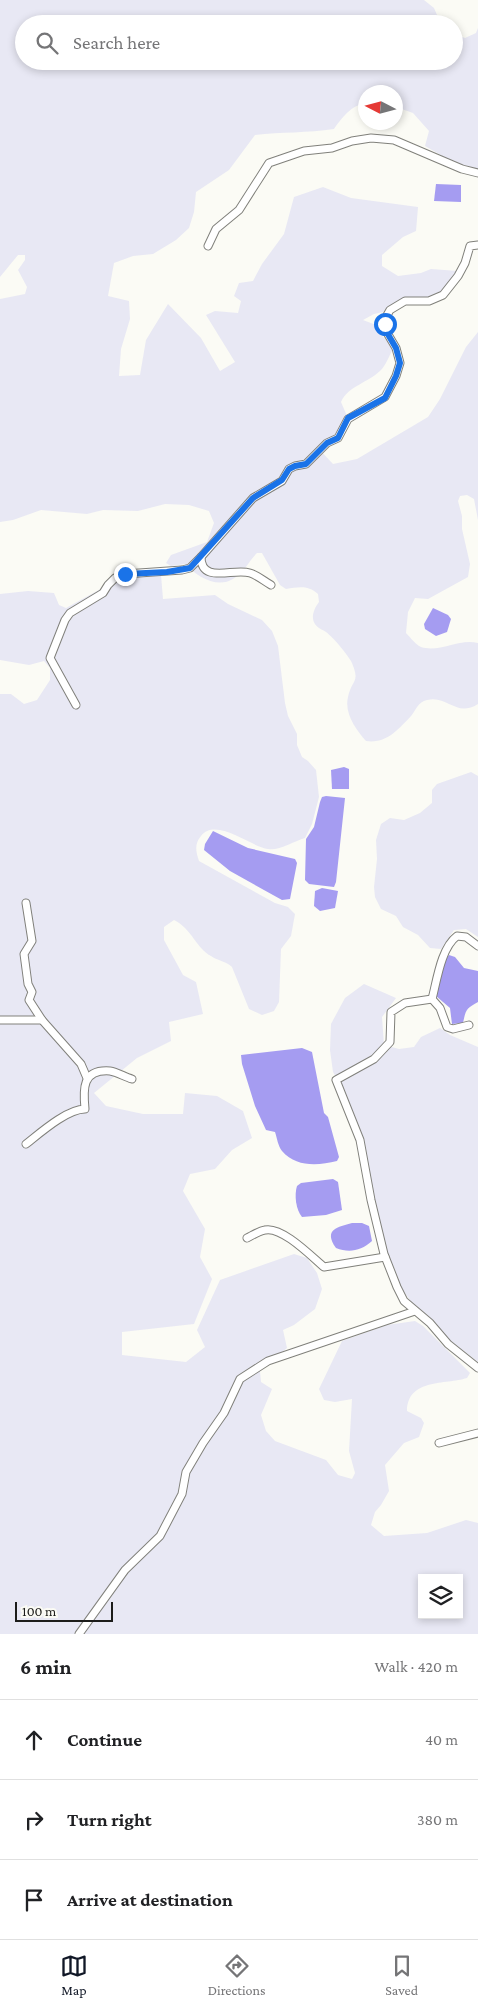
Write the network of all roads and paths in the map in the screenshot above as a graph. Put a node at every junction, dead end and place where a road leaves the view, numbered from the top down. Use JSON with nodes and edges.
{"nodes":[{"id":1,"x":478,"y":173,"type":"edge"},
{"id":2,"x":478,"y":245,"type":"edge"},
{"id":3,"x":208,"y":246,"type":"dead end"},
{"id":4,"x":200,"y":556,"type":"junction"},
{"id":5,"x":271,"y":585,"type":"dead end"},
{"id":6,"x":76,"y":705,"type":"dead end"},
{"id":7,"x":26,"y":903,"type":"dead end"},
{"id":8,"x":478,"y":946,"type":"edge"},
{"id":9,"x":432,"y":999,"type":"junction"},
{"id":10,"x":0,"y":1020,"type":"edge"},
{"id":11,"x":42,"y":1020,"type":"junction"},
{"id":12,"x":468,"y":1025,"type":"dead end"},
{"id":13,"x":87,"y":1078,"type":"junction"},
{"id":14,"x":132,"y":1079,"type":"dead end"},
{"id":15,"x":26,"y":1144,"type":"dead end"},
{"id":16,"x":247,"y":1238,"type":"dead end"},
{"id":17,"x":385,"y":1257,"type":"junction"},
{"id":18,"x":415,"y":1311,"type":"junction"},
{"id":19,"x":478,"y":1368,"type":"edge"},
{"id":20,"x":478,"y":1433,"type":"edge"},
{"id":21,"x":439,"y":1443,"type":"dead end"},
{"id":22,"x":79,"y":1634,"type":"edge"}],
"edges":[{"from":1,"to":3,"type":"street"},
{"from":2,"to":4,"type":"street"},
{"from":4,"to":5,"type":"street"},
{"from":4,"to":6,"type":"street"},
{"from":7,"to":11,"type":"street"},
{"from":8,"to":9,"type":"street"},
{"from":9,"to":12,"type":"street"},
{"from":9,"to":17,"type":"street"},
{"from":10,"to":11,"type":"street"},
{"from":11,"to":13,"type":"street"},
{"from":13,"to":14,"type":"street"},
{"from":13,"to":15,"type":"street"},
{"from":16,"to":17,"type":"street"},
{"from":17,"to":18,"type":"street"},
{"from":18,"to":19,"type":"street"},
{"from":18,"to":22,"type":"street"},
{"from":20,"to":21,"type":"street"}]}
